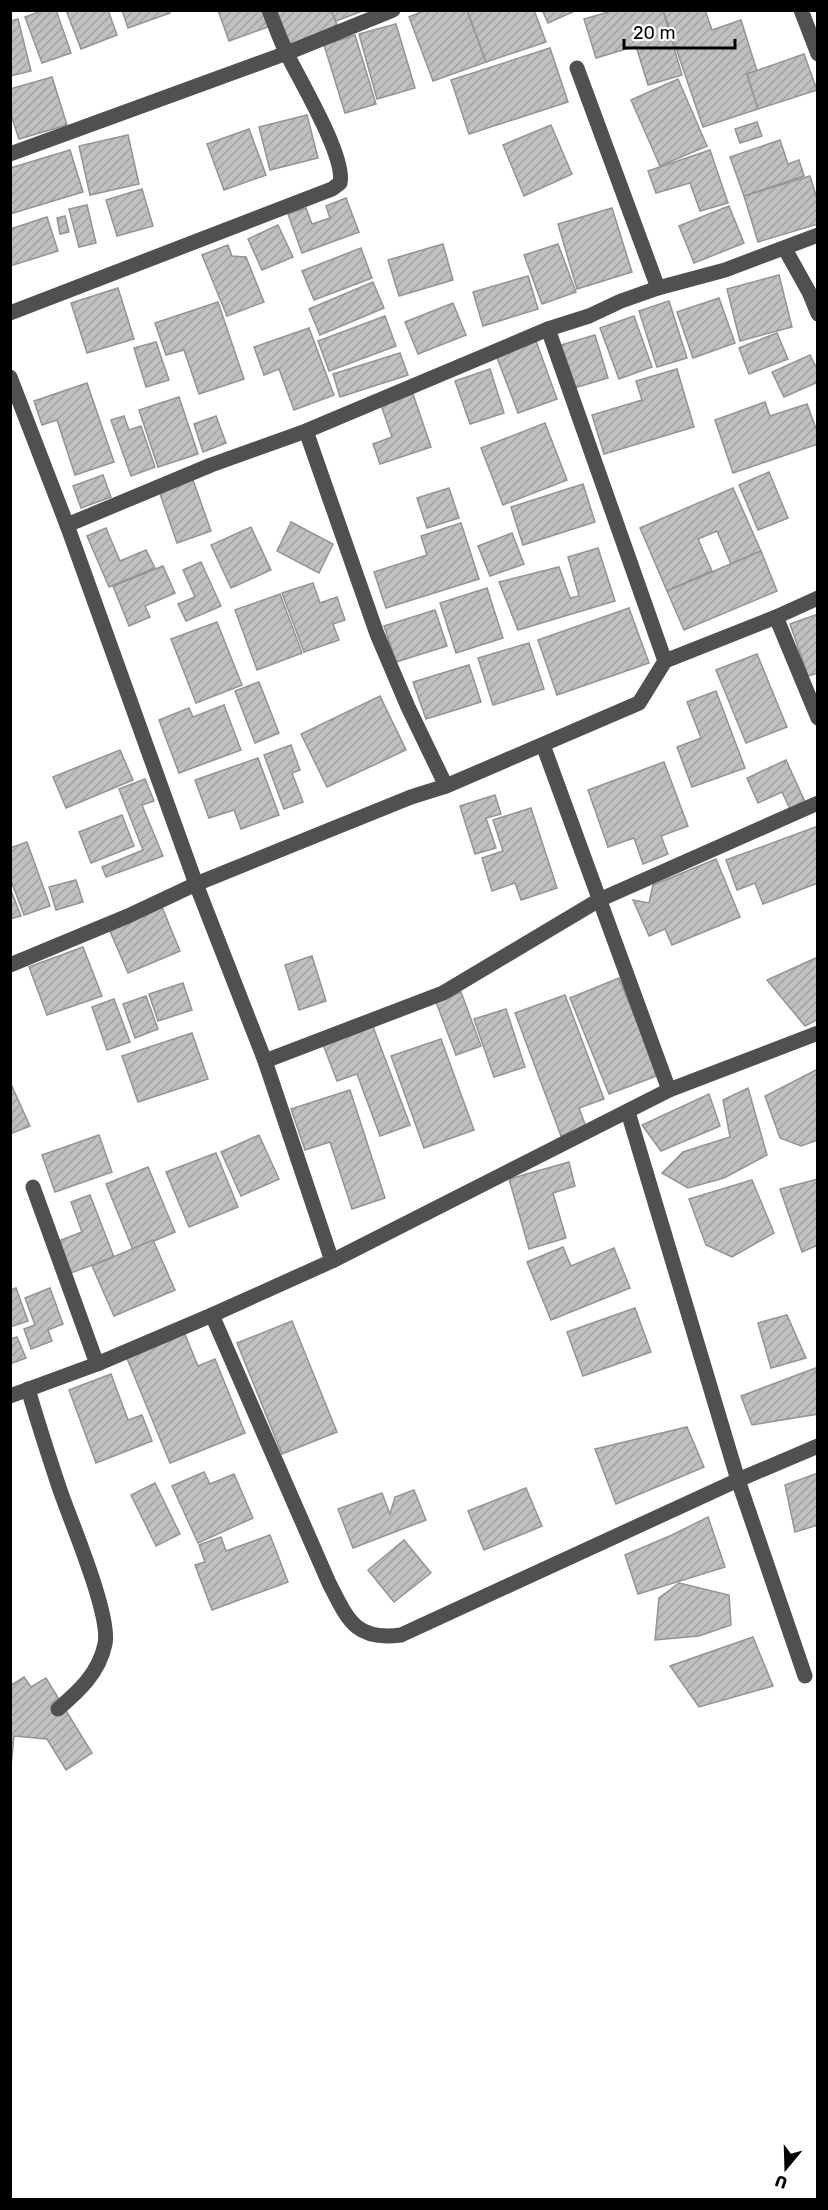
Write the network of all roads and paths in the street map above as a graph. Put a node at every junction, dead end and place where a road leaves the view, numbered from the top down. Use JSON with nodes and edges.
{"nodes":[{"id":1,"x":269,"y":10,"type":"edge"},
{"id":2,"x":393,"y":10,"type":"edge"},
{"id":3,"x":801,"y":10,"type":"edge"},
{"id":4,"x":287,"y":53,"type":"junction"},
{"id":5,"x":818,"y":54,"type":"edge"},
{"id":6,"x":577,"y":68,"type":"dead end"},
{"id":7,"x":10,"y":154,"type":"edge"},
{"id":8,"x":818,"y":235,"type":"edge"},
{"id":9,"x":785,"y":249,"type":"junction"},
{"id":10,"x":658,"y":288,"type":"junction"},
{"id":11,"x":10,"y":313,"type":"edge"},
{"id":12,"x":818,"y":314,"type":"edge"},
{"id":13,"x":548,"y":329,"type":"junction"},
{"id":14,"x":10,"y":377,"type":"edge"},
{"id":15,"x":306,"y":431,"type":"junction"},
{"id":16,"x":67,"y":525,"type":"junction"},
{"id":17,"x":818,"y":598,"type":"edge"},
{"id":18,"x":776,"y":617,"type":"junction"},
{"id":19,"x":665,"y":661,"type":"junction"},
{"id":20,"x":818,"y":718,"type":"edge"},
{"id":21,"x":543,"y":745,"type":"junction"},
{"id":22,"x":446,"y":786,"type":"junction"},
{"id":23,"x":818,"y":802,"type":"edge"},
{"id":24,"x":196,"y":884,"type":"junction"},
{"id":25,"x":599,"y":900,"type":"junction"},
{"id":26,"x":10,"y":965,"type":"edge"},
{"id":27,"x":818,"y":1033,"type":"edge"},
{"id":28,"x":265,"y":1061,"type":"junction"},
{"id":29,"x":669,"y":1090,"type":"junction"},
{"id":30,"x":628,"y":1112,"type":"junction"},
{"id":31,"x":33,"y":1188,"type":"dead end"},
{"id":32,"x":332,"y":1261,"type":"junction"},
{"id":33,"x":212,"y":1316,"type":"junction"},
{"id":34,"x":97,"y":1364,"type":"junction"},
{"id":35,"x":28,"y":1389,"type":"junction"},
{"id":36,"x":10,"y":1396,"type":"edge"},
{"id":37,"x":818,"y":1446,"type":"edge"},
{"id":38,"x":738,"y":1480,"type":"junction"},
{"id":39,"x":805,"y":1676,"type":"dead end"},
{"id":40,"x":58,"y":1709,"type":"dead end"}],
"edges":[{"from":1,"to":4,"type":"street"},
{"from":2,"to":4,"type":"street"},
{"from":3,"to":5,"type":"street"},
{"from":4,"to":7,"type":"street"},
{"from":4,"to":11,"type":"street"},
{"from":6,"to":10,"type":"street"},
{"from":8,"to":9,"type":"street"},
{"from":9,"to":10,"type":"street"},
{"from":9,"to":12,"type":"street"},
{"from":10,"to":13,"type":"street"},
{"from":13,"to":15,"type":"street"},
{"from":13,"to":19,"type":"street"},
{"from":14,"to":16,"type":"street"},
{"from":15,"to":16,"type":"street"},
{"from":15,"to":22,"type":"street"},
{"from":16,"to":24,"type":"street"},
{"from":17,"to":18,"type":"street"},
{"from":18,"to":19,"type":"street"},
{"from":18,"to":20,"type":"street"},
{"from":19,"to":21,"type":"street"},
{"from":21,"to":22,"type":"street"},
{"from":21,"to":25,"type":"street"},
{"from":22,"to":24,"type":"street"},
{"from":23,"to":25,"type":"street"},
{"from":24,"to":26,"type":"street"},
{"from":24,"to":28,"type":"street"},
{"from":25,"to":28,"type":"street"},
{"from":25,"to":29,"type":"street"},
{"from":27,"to":29,"type":"street"},
{"from":28,"to":32,"type":"street"},
{"from":29,"to":30,"type":"street"},
{"from":30,"to":32,"type":"street"},
{"from":30,"to":38,"type":"street"},
{"from":31,"to":34,"type":"street"},
{"from":32,"to":33,"type":"street"},
{"from":33,"to":34,"type":"street"},
{"from":33,"to":38,"type":"street"},
{"from":34,"to":35,"type":"street"},
{"from":35,"to":36,"type":"street"},
{"from":35,"to":40,"type":"street"},
{"from":37,"to":38,"type":"street"},
{"from":38,"to":39,"type":"street"}]}
